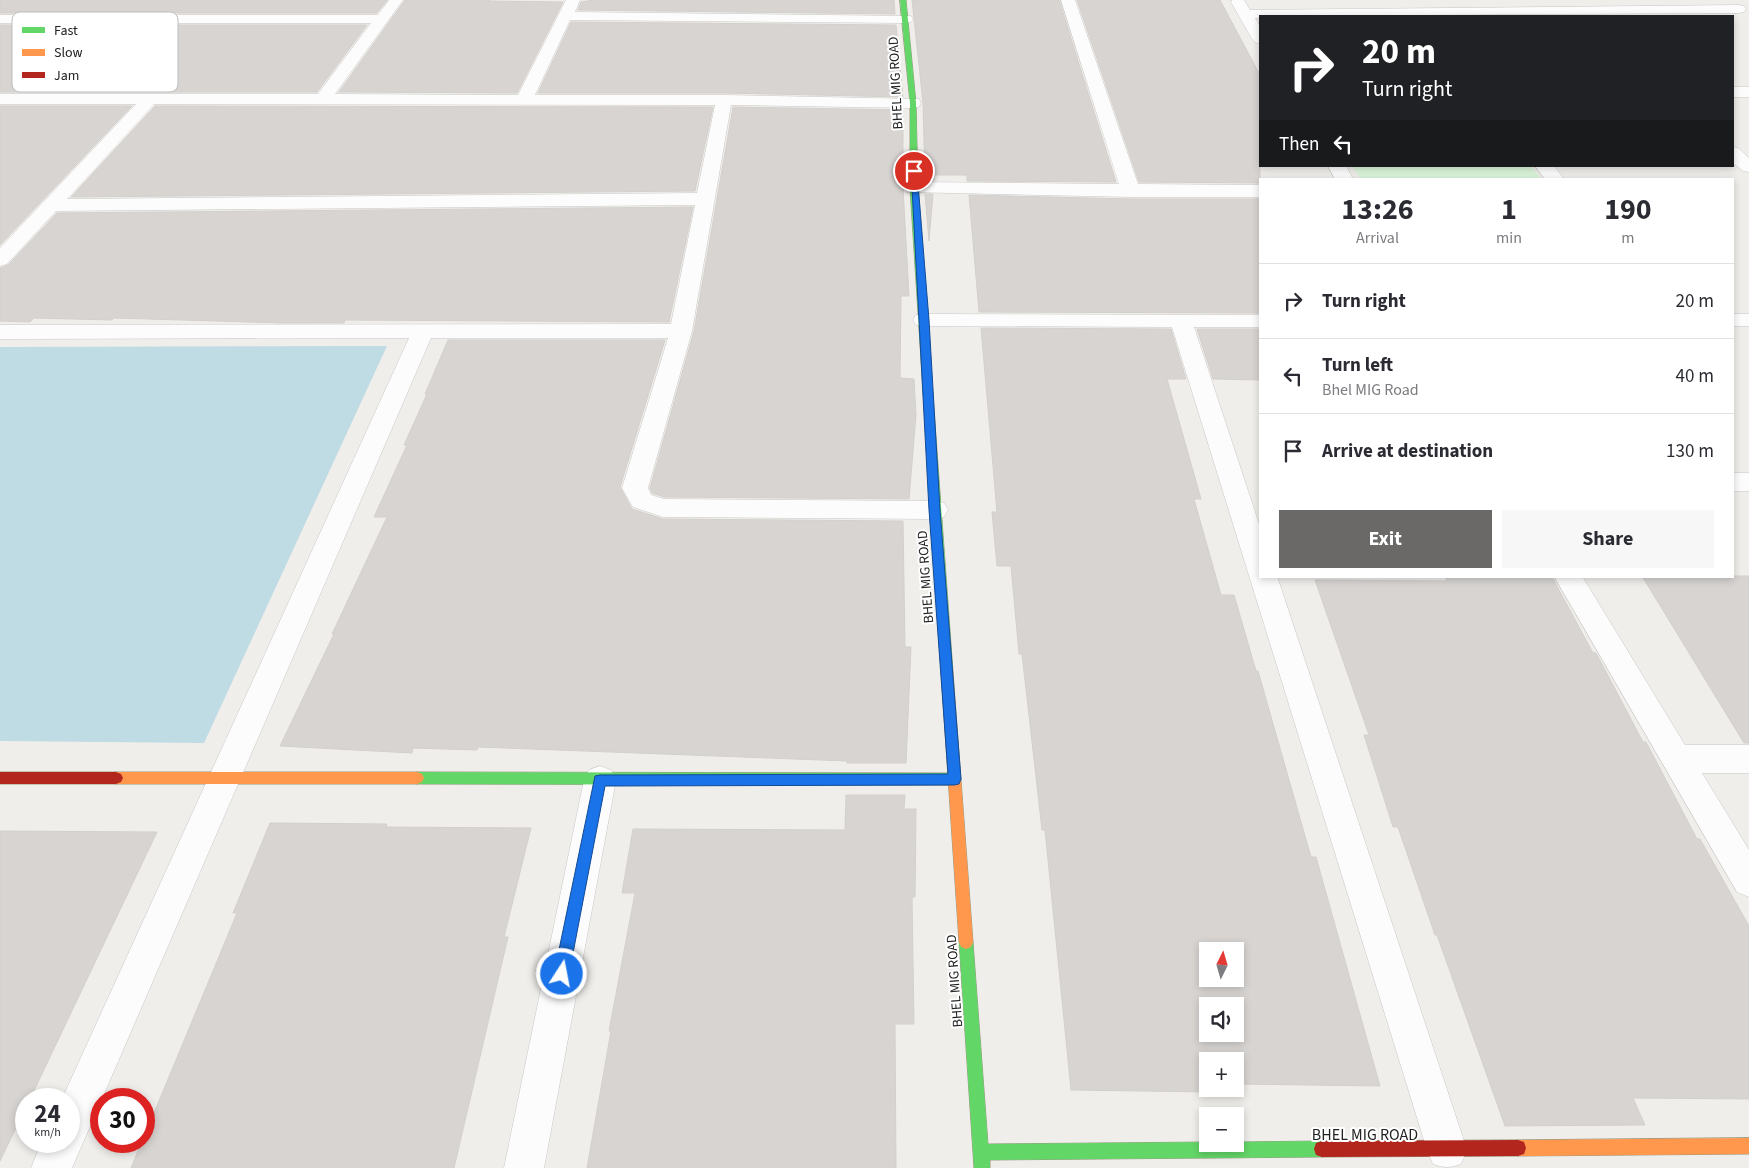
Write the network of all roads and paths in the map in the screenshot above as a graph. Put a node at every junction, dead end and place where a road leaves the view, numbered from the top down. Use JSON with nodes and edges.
{"nodes":[{"id":1,"x":396,"y":0,"type":"edge"},
{"id":2,"x":573,"y":0,"type":"edge"},
{"id":3,"x":903,"y":0,"type":"edge"},
{"id":4,"x":1068,"y":0,"type":"edge"},
{"id":5,"x":1236,"y":0,"type":"edge"},
{"id":6,"x":1727,"y":0,"type":"edge"},
{"id":7,"x":1744,"y":13,"type":"edge"},
{"id":8,"x":1245,"y":14,"type":"junction"},
{"id":9,"x":1413,"y":14,"type":"edge"},
{"id":10,"x":565,"y":16,"type":"junction"},
{"id":11,"x":178,"y":19,"type":"edge"},
{"id":12,"x":381,"y":19,"type":"junction"},
{"id":13,"x":906,"y":19,"type":"junction"},
{"id":14,"x":1259,"y":37,"type":"edge"},
{"id":15,"x":1734,"y":92,"type":"edge"},
{"id":16,"x":1749,"y":92,"type":"edge"},
{"id":17,"x":0,"y":99,"type":"edge"},
{"id":18,"x":150,"y":99,"type":"junction"},
{"id":19,"x":323,"y":99,"type":"junction"},
{"id":20,"x":524,"y":100,"type":"junction"},
{"id":21,"x":724,"y":100,"type":"junction"},
{"id":22,"x":913,"y":103,"type":"junction"},
{"id":23,"x":1734,"y":154,"type":"edge"},
{"id":24,"x":1337,"y":167,"type":"edge"},
{"id":25,"x":1545,"y":167,"type":"edge"},
{"id":26,"x":1749,"y":168,"type":"edge"},
{"id":27,"x":1343,"y":178,"type":"edge"},
{"id":28,"x":1554,"y":178,"type":"edge"},
{"id":29,"x":914,"y":188,"type":"junction"},
{"id":30,"x":1131,"y":191,"type":"junction"},
{"id":31,"x":1259,"y":191,"type":"edge"},
{"id":32,"x":706,"y":199,"type":"junction"},
{"id":33,"x":51,"y":205,"type":"junction"},
{"id":34,"x":0,"y":260,"type":"edge"},
{"id":35,"x":924,"y":320,"type":"junction"},
{"id":36,"x":1734,"y":320,"type":"edge"},
{"id":37,"x":1749,"y":320,"type":"edge"},
{"id":38,"x":1259,"y":321,"type":"edge"},
{"id":39,"x":1181,"y":322,"type":"junction"},
{"id":40,"x":681,"y":331,"type":"junction"},
{"id":41,"x":0,"y":332,"type":"edge"},
{"id":42,"x":423,"y":332,"type":"junction"},
{"id":43,"x":1734,"y":482,"type":"edge"},
{"id":44,"x":1749,"y":482,"type":"edge"},
{"id":45,"x":935,"y":510,"type":"junction"},
{"id":46,"x":1259,"y":565,"type":"edge"},
{"id":47,"x":1264,"y":578,"type":"edge"},
{"id":48,"x":1569,"y":578,"type":"edge"},
{"id":49,"x":1749,"y":759,"type":"edge"},
{"id":50,"x":1678,"y":760,"type":"junction"},
{"id":51,"x":0,"y":778,"type":"edge"},
{"id":52,"x":224,"y":779,"type":"junction"},
{"id":53,"x":954,"y":779,"type":"junction"},
{"id":54,"x":600,"y":780,"type":"junction"},
{"id":55,"x":1749,"y":882,"type":"edge"},
{"id":56,"x":80,"y":1104,"type":"edge"},
{"id":57,"x":1749,"y":1146,"type":"edge"},
{"id":58,"x":1447,"y":1150,"type":"junction"},
{"id":59,"x":981,"y":1152,"type":"junction"},
{"id":60,"x":58,"y":1153,"type":"edge"},
{"id":61,"x":51,"y":1168,"type":"edge"},
{"id":62,"x":524,"y":1168,"type":"edge"},
{"id":63,"x":982,"y":1168,"type":"edge"}],
"edges":[{"from":1,"to":12,"type":"street"},
{"from":2,"to":10,"type":"street"},
{"from":3,"to":13,"type":"street","name":"BHEL MIG ROAD"},
{"from":4,"to":30,"type":"street"},
{"from":5,"to":8,"type":"street"},
{"from":6,"to":7,"type":"street"},
{"from":7,"to":9,"type":"street"},
{"from":8,"to":9,"type":"street"},
{"from":8,"to":14,"type":"street"},
{"from":10,"to":13,"type":"street"},
{"from":10,"to":20,"type":"street"},
{"from":11,"to":12,"type":"street"},
{"from":12,"to":19,"type":"street"},
{"from":13,"to":22,"type":"street","name":"BHEL MIG ROAD"},
{"from":15,"to":16,"type":"street"},
{"from":17,"to":18,"type":"street"},
{"from":18,"to":19,"type":"street"},
{"from":18,"to":33,"type":"street"},
{"from":19,"to":20,"type":"street"},
{"from":20,"to":21,"type":"street"},
{"from":21,"to":22,"type":"street"},
{"from":21,"to":32,"type":"street"},
{"from":22,"to":29,"type":"street","name":"BHEL MIG ROAD"},
{"from":23,"to":26,"type":"street"},
{"from":24,"to":27,"type":"street"},
{"from":25,"to":28,"type":"street"},
{"from":29,"to":30,"type":"street"},
{"from":29,"to":35,"type":"street","name":"BHEL MIG ROAD"},
{"from":30,"to":31,"type":"street"},
{"from":32,"to":33,"type":"street"},
{"from":32,"to":40,"type":"street"},
{"from":33,"to":34,"type":"street"},
{"from":35,"to":39,"type":"street"},
{"from":35,"to":45,"type":"street","name":"BHEL MIG ROAD"},
{"from":36,"to":37,"type":"street"},
{"from":38,"to":39,"type":"street"},
{"from":39,"to":46,"type":"street"},
{"from":40,"to":42,"type":"street"},
{"from":40,"to":45,"type":"street"},
{"from":41,"to":42,"type":"street"},
{"from":42,"to":52,"type":"street"},
{"from":43,"to":44,"type":"street"},
{"from":45,"to":53,"type":"street","name":"BHEL MIG ROAD"},
{"from":47,"to":58,"type":"street"},
{"from":48,"to":50,"type":"street"},
{"from":49,"to":50,"type":"street"},
{"from":50,"to":55,"type":"street"},
{"from":51,"to":52,"type":"street"},
{"from":52,"to":54,"type":"street"},
{"from":52,"to":56,"type":"street"},
{"from":53,"to":54,"type":"street"},
{"from":53,"to":59,"type":"street","name":"BHEL MIG ROAD"},
{"from":54,"to":62,"type":"street"},
{"from":57,"to":58,"type":"street","name":"BHEL MIG ROAD"},
{"from":58,"to":59,"type":"street","name":"BHEL MIG ROAD"},
{"from":59,"to":63,"type":"street","name":"BHEL MIG ROAD"},
{"from":60,"to":61,"type":"street"}]}
